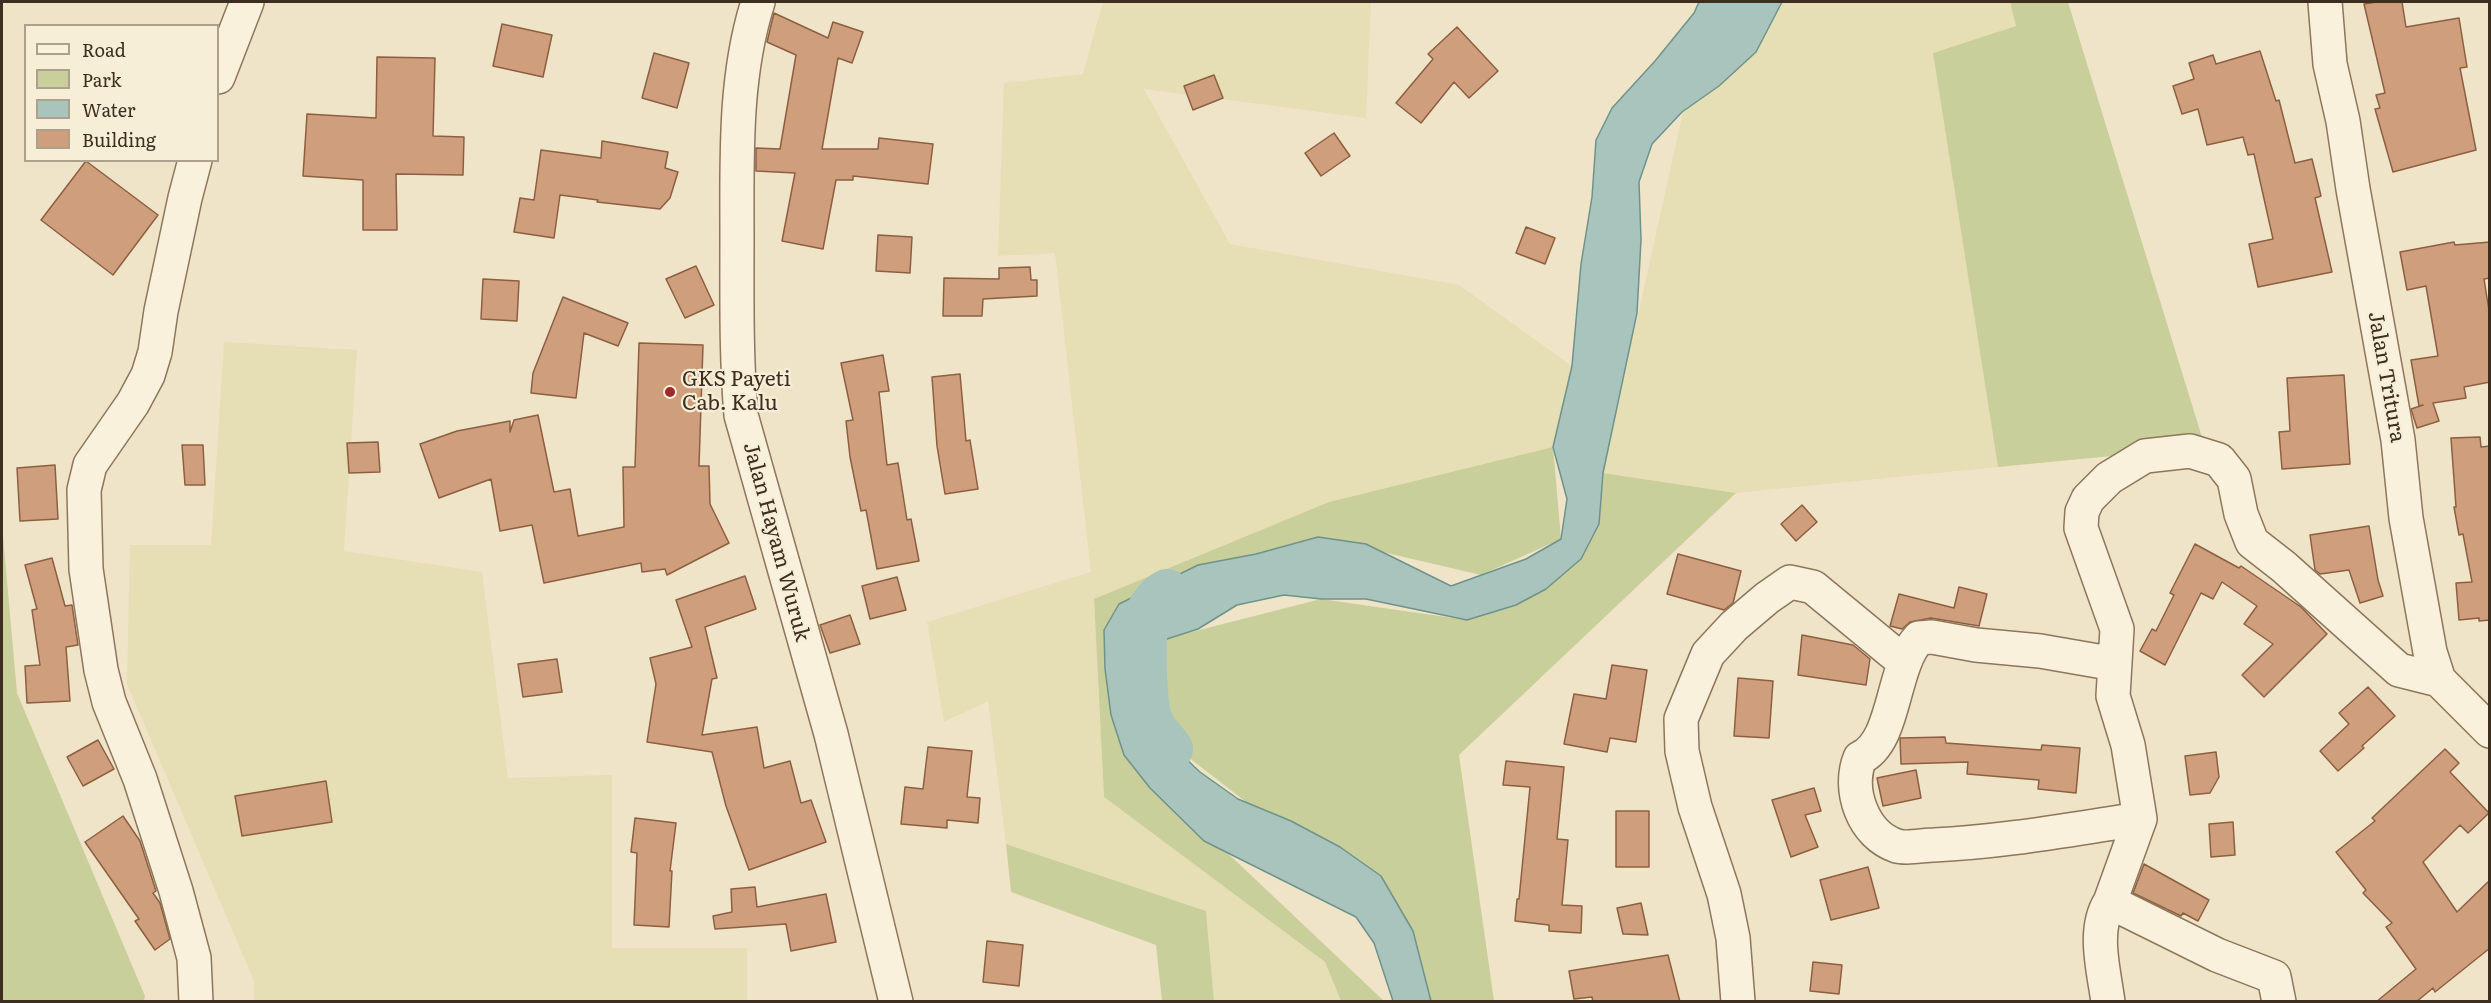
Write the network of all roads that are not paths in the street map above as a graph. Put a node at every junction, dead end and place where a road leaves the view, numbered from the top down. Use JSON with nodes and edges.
{"nodes":[{"id":1,"x":247,"y":2,"type":"edge"},
{"id":2,"x":758,"y":2,"type":"edge"},
{"id":3,"x":2325,"y":2,"type":"edge"},
{"id":4,"x":219,"y":74,"type":"edge"},
{"id":5,"x":195,"y":162,"type":"edge"},
{"id":6,"x":1904,"y":662,"type":"junction"},
{"id":7,"x":2115,"y":664,"type":"junction"},
{"id":8,"x":2439,"y":680,"type":"junction"},
{"id":9,"x":2490,"y":731,"type":"edge"},
{"id":10,"x":2140,"y":819,"type":"junction"},
{"id":11,"x":2110,"y":902,"type":"junction"},
{"id":12,"x":196,"y":1002,"type":"edge"},
{"id":13,"x":896,"y":1002,"type":"edge"},
{"id":14,"x":1738,"y":1002,"type":"edge"},
{"id":15,"x":2108,"y":1002,"type":"edge"},
{"id":16,"x":2280,"y":1002,"type":"edge"}],
"edges":[{"from":1,"to":4,"type":"street"},
{"from":2,"to":13,"type":"street","name":"Jalan Hayam Wuruk"},
{"from":3,"to":8,"type":"street","name":"Jalan Tritura"},
{"from":5,"to":12,"type":"street"},
{"from":6,"to":7,"type":"street"},
{"from":6,"to":10,"type":"street"},
{"from":6,"to":14,"type":"street"},
{"from":7,"to":8,"type":"street"},
{"from":7,"to":10,"type":"street"},
{"from":8,"to":9,"type":"street","name":"Jalan Tritura"},
{"from":10,"to":11,"type":"street"},
{"from":11,"to":15,"type":"street"},
{"from":11,"to":16,"type":"street"}]}
